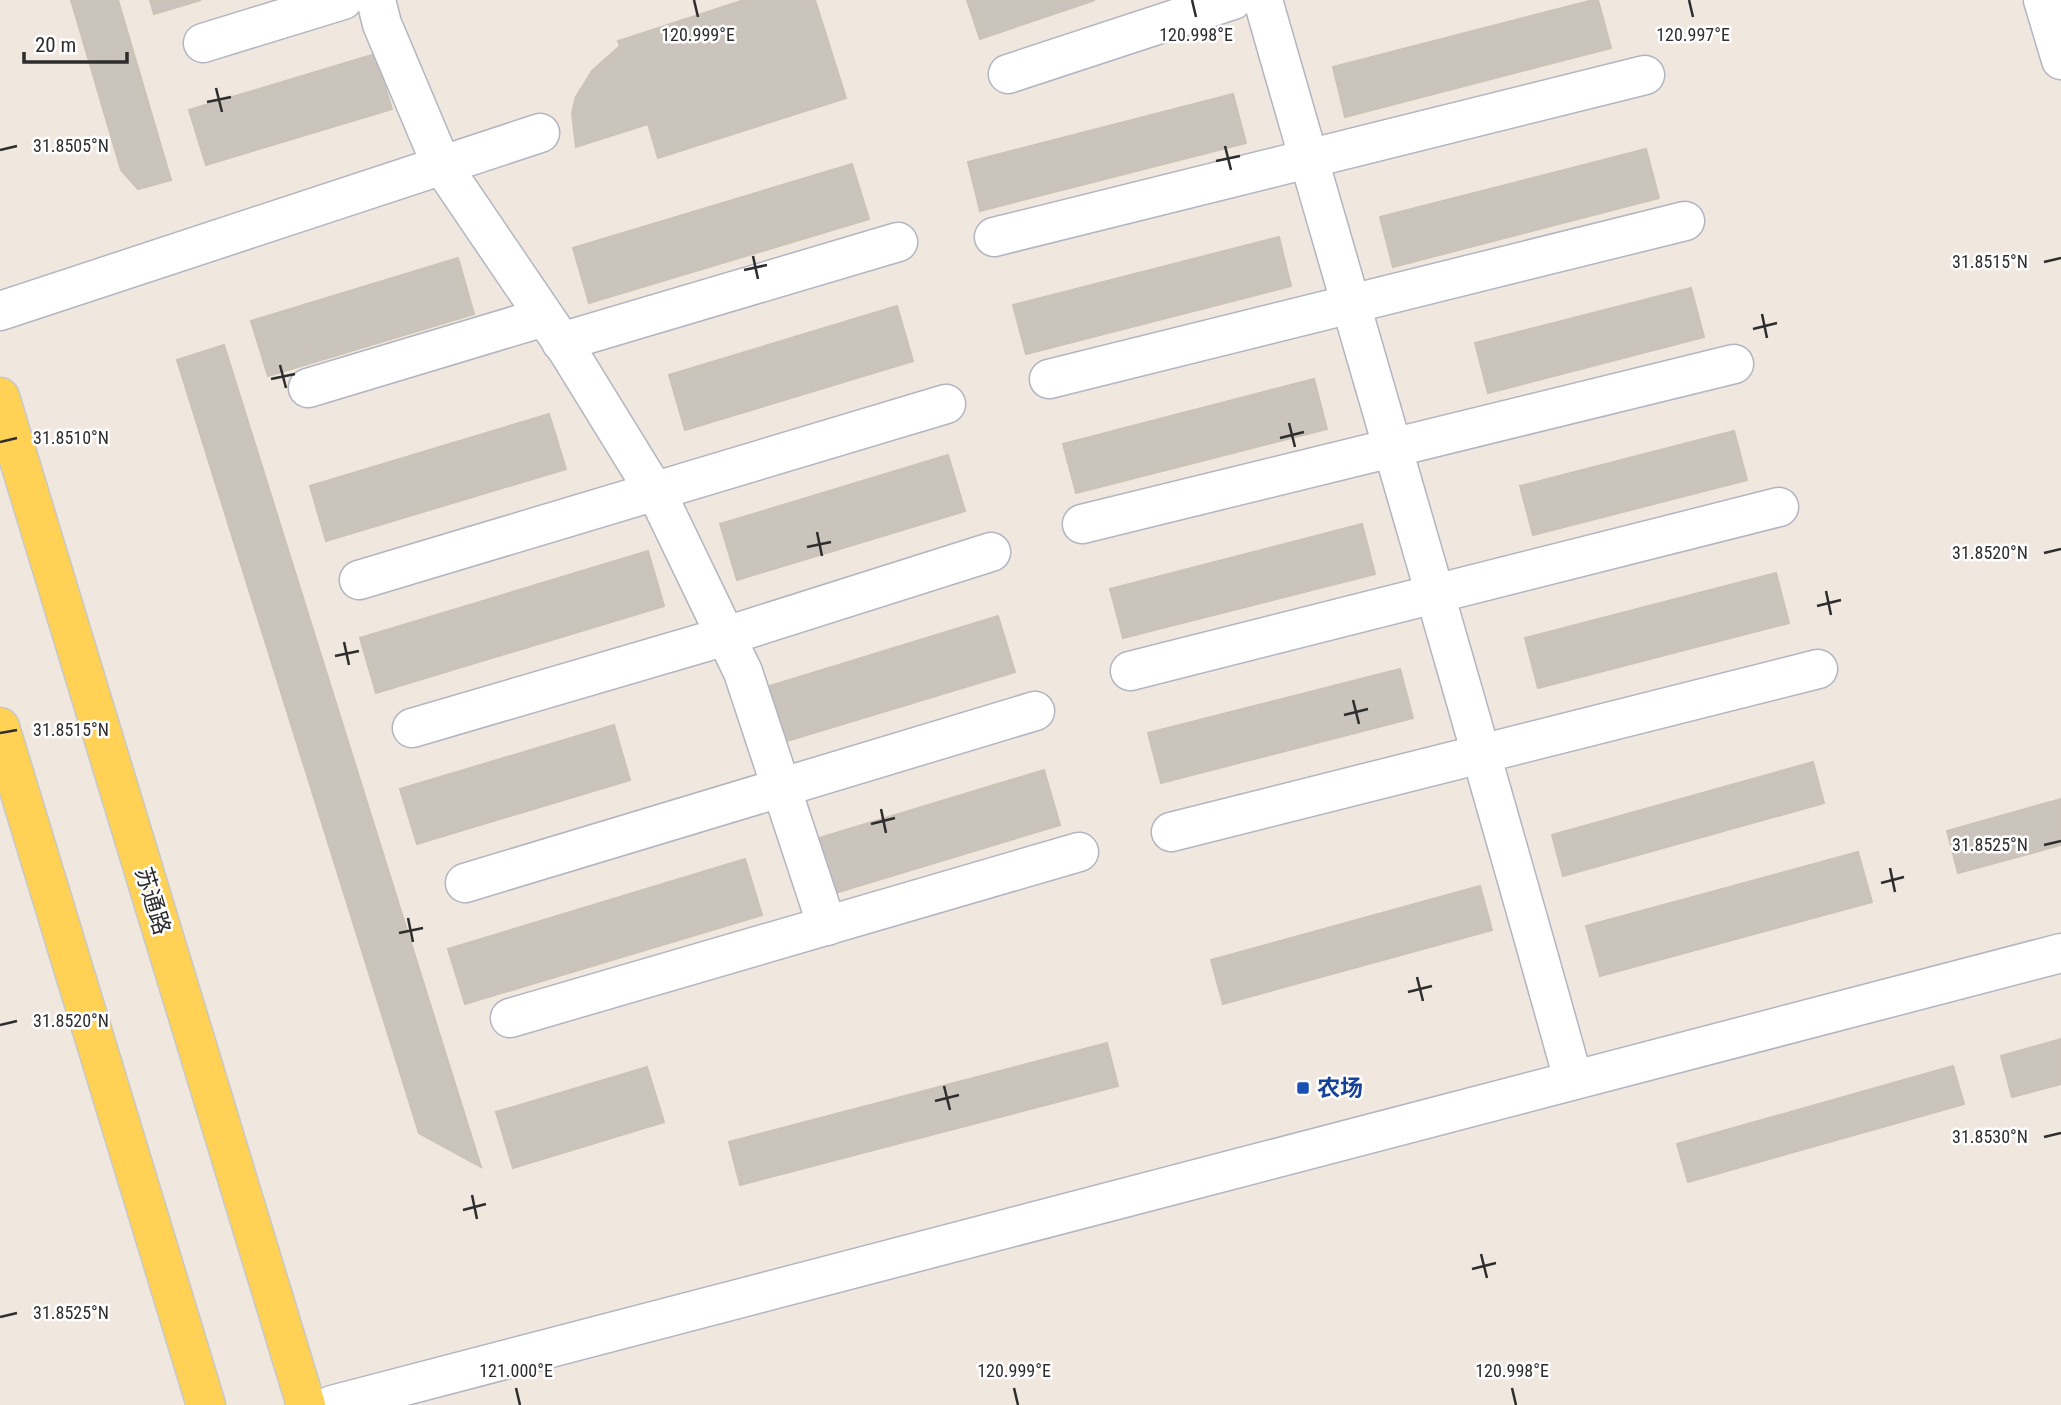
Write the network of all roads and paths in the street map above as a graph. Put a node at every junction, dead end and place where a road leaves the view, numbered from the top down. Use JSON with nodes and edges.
{"nodes":[{"id":1,"x":343,"y":0,"type":"edge"},
{"id":2,"x":376,"y":0,"type":"edge"},
{"id":3,"x":1233,"y":0,"type":"edge"},
{"id":4,"x":1263,"y":0,"type":"edge"},
{"id":5,"x":2043,"y":0,"type":"edge"},
{"id":6,"x":203,"y":43,"type":"dead end"},
{"id":7,"x":2061,"y":60,"type":"edge"},
{"id":8,"x":1008,"y":74,"type":"dead end"},
{"id":9,"x":1646,"y":75,"type":"dead end"},
{"id":10,"x":540,"y":133,"type":"dead end"},
{"id":11,"x":1308,"y":158,"type":"junction"},
{"id":12,"x":441,"y":164,"type":"junction"},
{"id":13,"x":1685,"y":221,"type":"dead end"},
{"id":14,"x":994,"y":237,"type":"dead end"},
{"id":15,"x":898,"y":242,"type":"dead end"},
{"id":16,"x":1351,"y":306,"type":"junction"},
{"id":17,"x":0,"y":311,"type":"edge"},
{"id":18,"x":553,"y":329,"type":"junction"},
{"id":19,"x":1734,"y":364,"type":"dead end"},
{"id":20,"x":1049,"y":379,"type":"dead end"},
{"id":21,"x":308,"y":388,"type":"dead end"},
{"id":22,"x":0,"y":397,"type":"edge"},
{"id":23,"x":946,"y":404,"type":"dead end"},
{"id":24,"x":1391,"y":447,"type":"junction"},
{"id":25,"x":654,"y":491,"type":"junction"},
{"id":26,"x":1779,"y":507,"type":"dead end"},
{"id":27,"x":1083,"y":524,"type":"dead end"},
{"id":28,"x":991,"y":552,"type":"dead end"},
{"id":29,"x":359,"y":580,"type":"dead end"},
{"id":30,"x":1433,"y":592,"type":"junction"},
{"id":31,"x":726,"y":636,"type":"junction"},
{"id":32,"x":1818,"y":669,"type":"dead end"},
{"id":33,"x":1130,"y":671,"type":"dead end"},
{"id":34,"x":1035,"y":711,"type":"dead end"},
{"id":35,"x":0,"y":727,"type":"edge"},
{"id":36,"x":412,"y":728,"type":"dead end"},
{"id":37,"x":1482,"y":753,"type":"junction"},
{"id":38,"x":782,"y":788,"type":"junction"},
{"id":39,"x":1171,"y":832,"type":"dead end"},
{"id":40,"x":1079,"y":852,"type":"dead end"},
{"id":41,"x":466,"y":883,"type":"dead end"},
{"id":42,"x":827,"y":926,"type":"junction"},
{"id":43,"x":2061,"y":953,"type":"edge"},
{"id":44,"x":510,"y":1018,"type":"dead end"},
{"id":45,"x":1573,"y":1079,"type":"junction"},
{"id":46,"x":206,"y":1405,"type":"edge"},
{"id":47,"x":306,"y":1405,"type":"edge"},
{"id":48,"x":332,"y":1405,"type":"edge"}],
"edges":[{"from":1,"to":6,"type":"street"},
{"from":2,"to":12,"type":"street"},
{"from":3,"to":8,"type":"street"},
{"from":4,"to":11,"type":"street"},
{"from":5,"to":7,"type":"street"},
{"from":9,"to":11,"type":"street"},
{"from":10,"to":12,"type":"street"},
{"from":11,"to":14,"type":"street"},
{"from":11,"to":16,"type":"street"},
{"from":12,"to":17,"type":"street"},
{"from":12,"to":18,"type":"street"},
{"from":13,"to":16,"type":"street"},
{"from":15,"to":18,"type":"street"},
{"from":16,"to":20,"type":"street"},
{"from":16,"to":24,"type":"street"},
{"from":18,"to":21,"type":"street"},
{"from":18,"to":25,"type":"street"},
{"from":19,"to":24,"type":"street"},
{"from":22,"to":47,"type":"main road","name":"苏通路"},
{"from":23,"to":25,"type":"street"},
{"from":24,"to":27,"type":"street"},
{"from":24,"to":30,"type":"street"},
{"from":25,"to":29,"type":"street"},
{"from":25,"to":31,"type":"street"},
{"from":26,"to":30,"type":"street"},
{"from":28,"to":31,"type":"street"},
{"from":30,"to":33,"type":"street"},
{"from":30,"to":37,"type":"street"},
{"from":31,"to":36,"type":"street"},
{"from":31,"to":38,"type":"street"},
{"from":32,"to":37,"type":"street"},
{"from":34,"to":38,"type":"street"},
{"from":35,"to":46,"type":"main road"},
{"from":37,"to":39,"type":"street"},
{"from":37,"to":45,"type":"street"},
{"from":38,"to":41,"type":"street"},
{"from":38,"to":42,"type":"street"},
{"from":40,"to":42,"type":"street"},
{"from":42,"to":44,"type":"street"},
{"from":43,"to":45,"type":"street"},
{"from":45,"to":48,"type":"street"}]}
